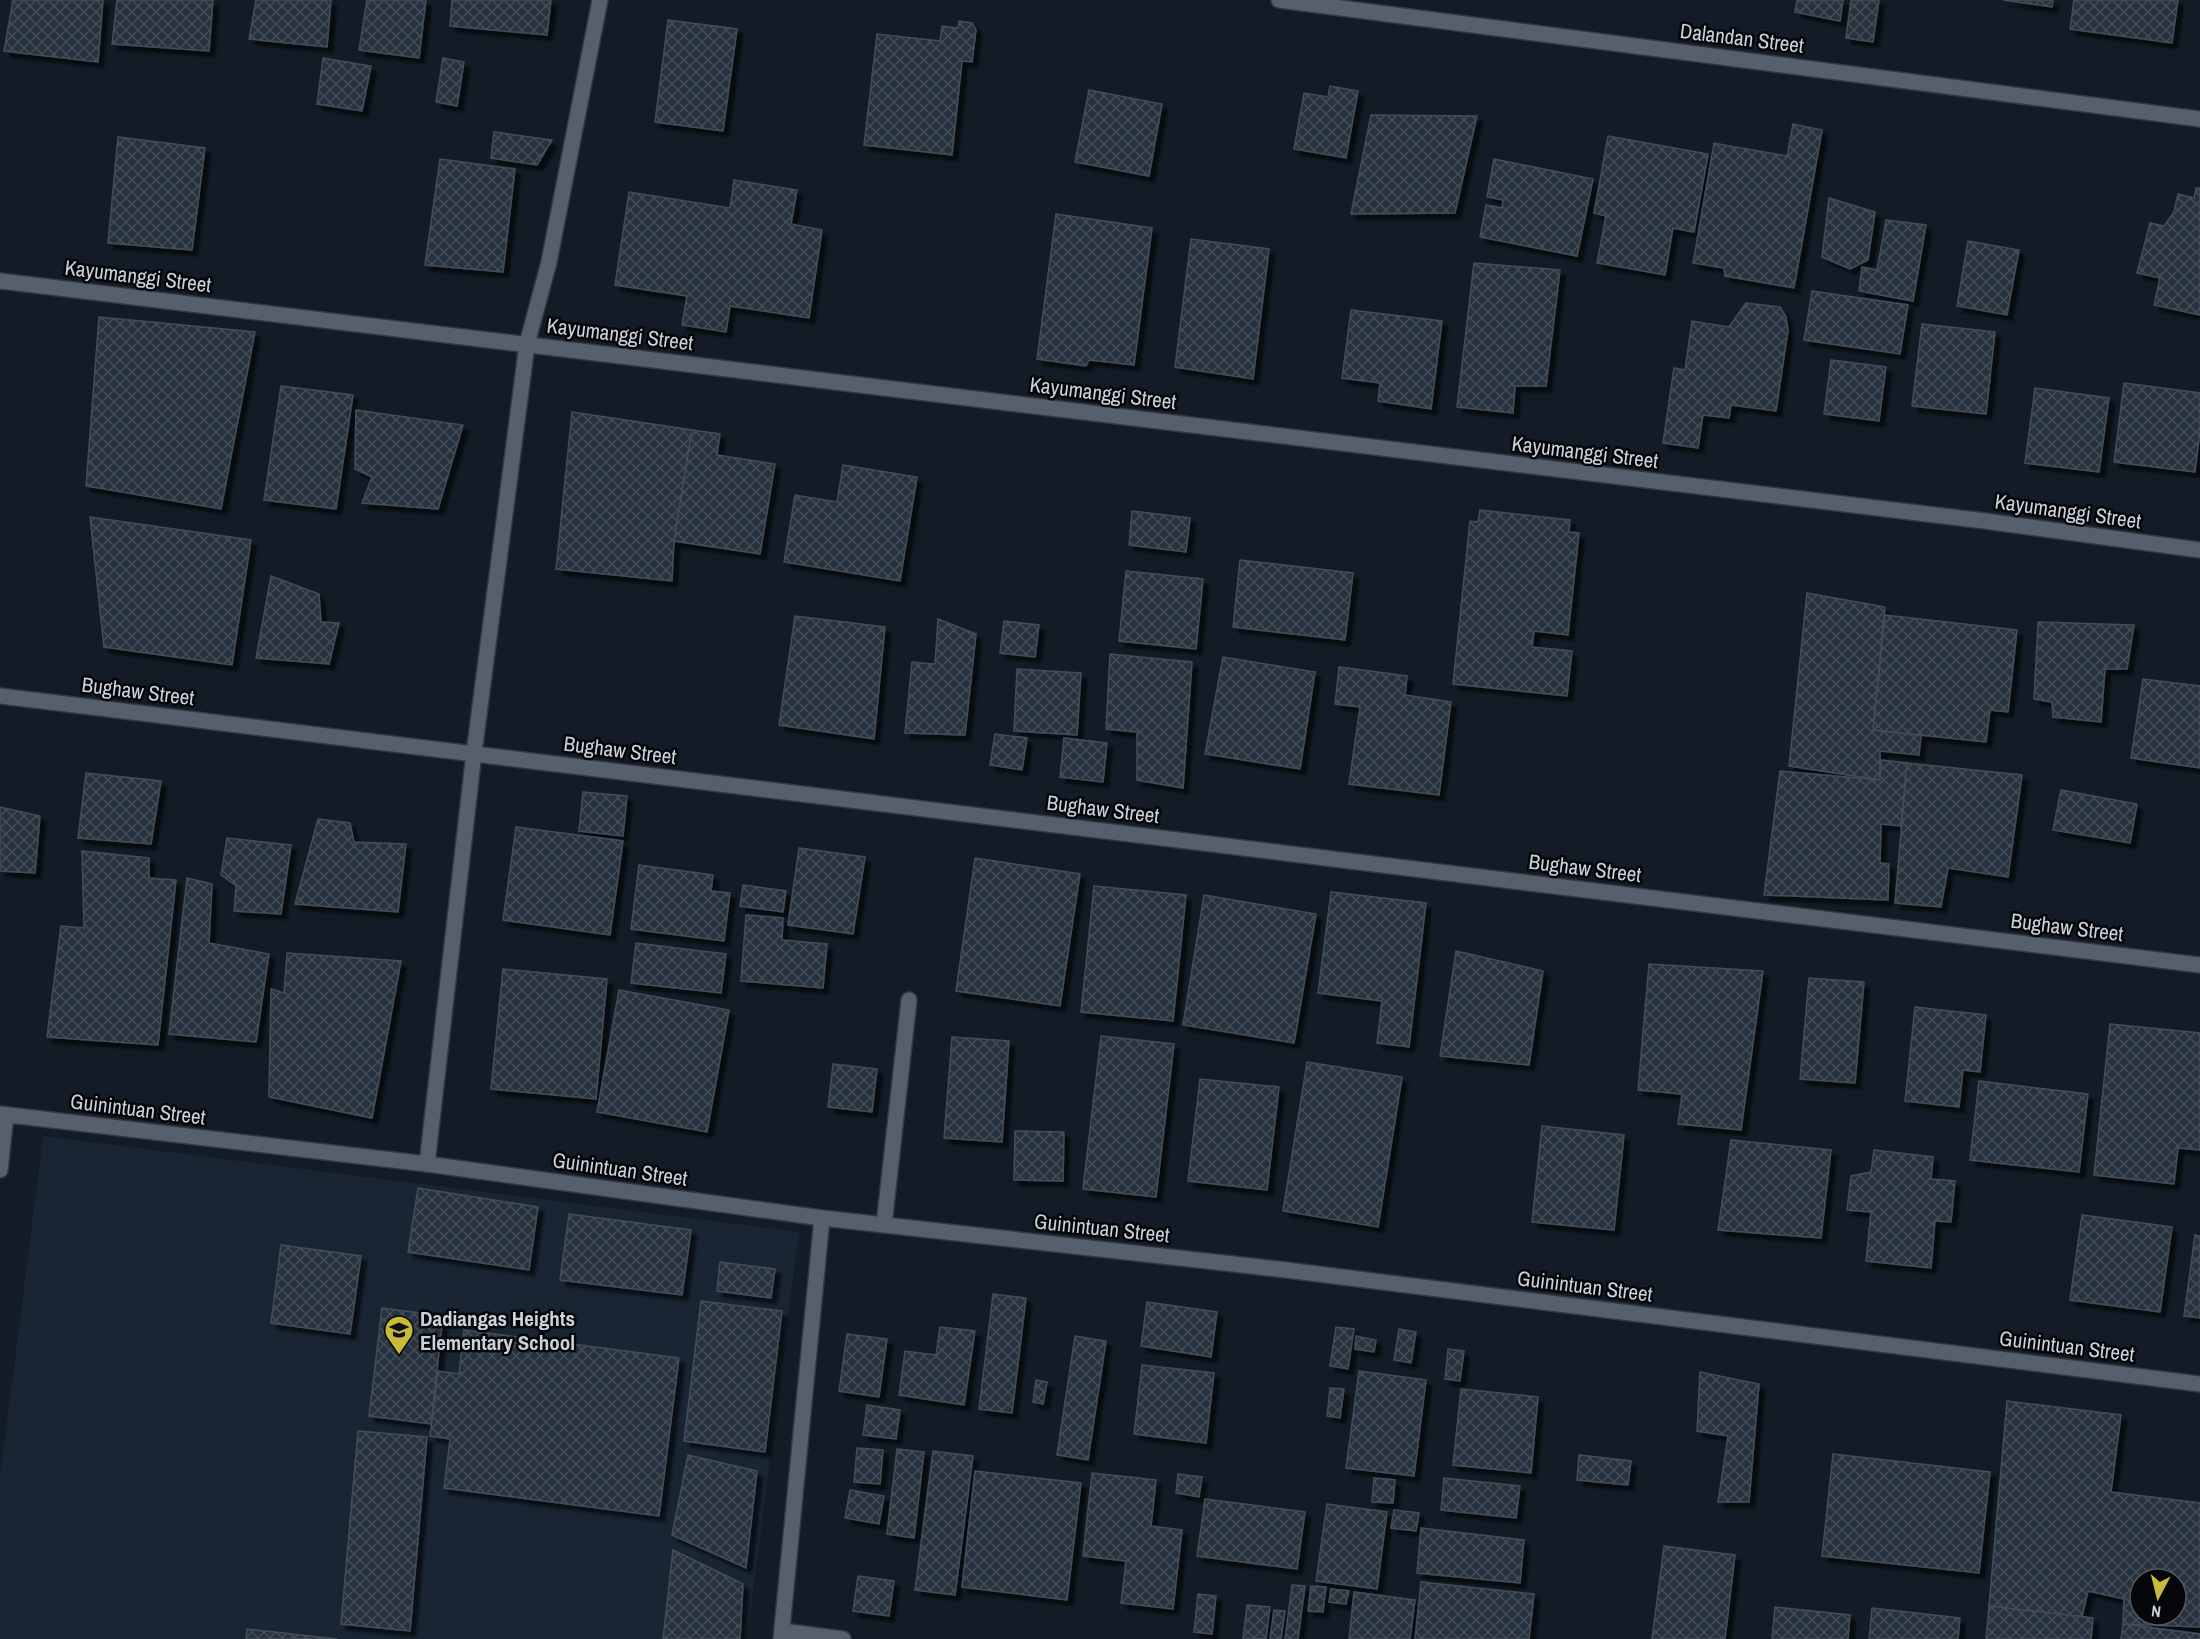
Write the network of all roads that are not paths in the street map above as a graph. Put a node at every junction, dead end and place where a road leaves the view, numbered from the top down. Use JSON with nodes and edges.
{"nodes":[{"id":1,"x":600,"y":0,"type":"edge"},
{"id":2,"x":1279,"y":0,"type":"edge"},
{"id":3,"x":2200,"y":118,"type":"edge"},
{"id":4,"x":0,"y":281,"type":"edge"},
{"id":5,"x":527,"y":344,"type":"junction"},
{"id":6,"x":2200,"y":550,"type":"edge"},
{"id":7,"x":0,"y":696,"type":"edge"},
{"id":8,"x":474,"y":753,"type":"junction"},
{"id":9,"x":2200,"y":965,"type":"edge"},
{"id":10,"x":909,"y":1000,"type":"dead end"},
{"id":11,"x":3,"y":1114,"type":"edge"},
{"id":12,"x":427,"y":1164,"type":"junction"},
{"id":13,"x":0,"y":1170,"type":"edge"},
{"id":14,"x":822,"y":1218,"type":"junction"},
{"id":15,"x":884,"y":1225,"type":"junction"},
{"id":16,"x":2200,"y":1384,"type":"edge"},
{"id":17,"x":781,"y":1635,"type":"edge"},
{"id":18,"x":843,"y":1639,"type":"edge"}],
"edges":[{"from":1,"to":5,"type":"street"},
{"from":2,"to":3,"type":"street","name":"Dalandan Street"},
{"from":4,"to":5,"type":"street","name":"Kayumanggi Street"},
{"from":5,"to":6,"type":"street","name":"Kayumanggi Street"},
{"from":5,"to":8,"type":"street"},
{"from":7,"to":8,"type":"street","name":"Bughaw Street"},
{"from":8,"to":9,"type":"street","name":"Bughaw Street"},
{"from":8,"to":12,"type":"street"},
{"from":10,"to":15,"type":"street"},
{"from":11,"to":12,"type":"street","name":"Guinintuan Street"},
{"from":11,"to":13,"type":"street"},
{"from":12,"to":14,"type":"street","name":"Guinintuan Street"},
{"from":14,"to":15,"type":"street","name":"Guinintuan Street"},
{"from":14,"to":17,"type":"street"},
{"from":15,"to":16,"type":"street","name":"Guinintuan Street"},
{"from":17,"to":18,"type":"street"}]}
